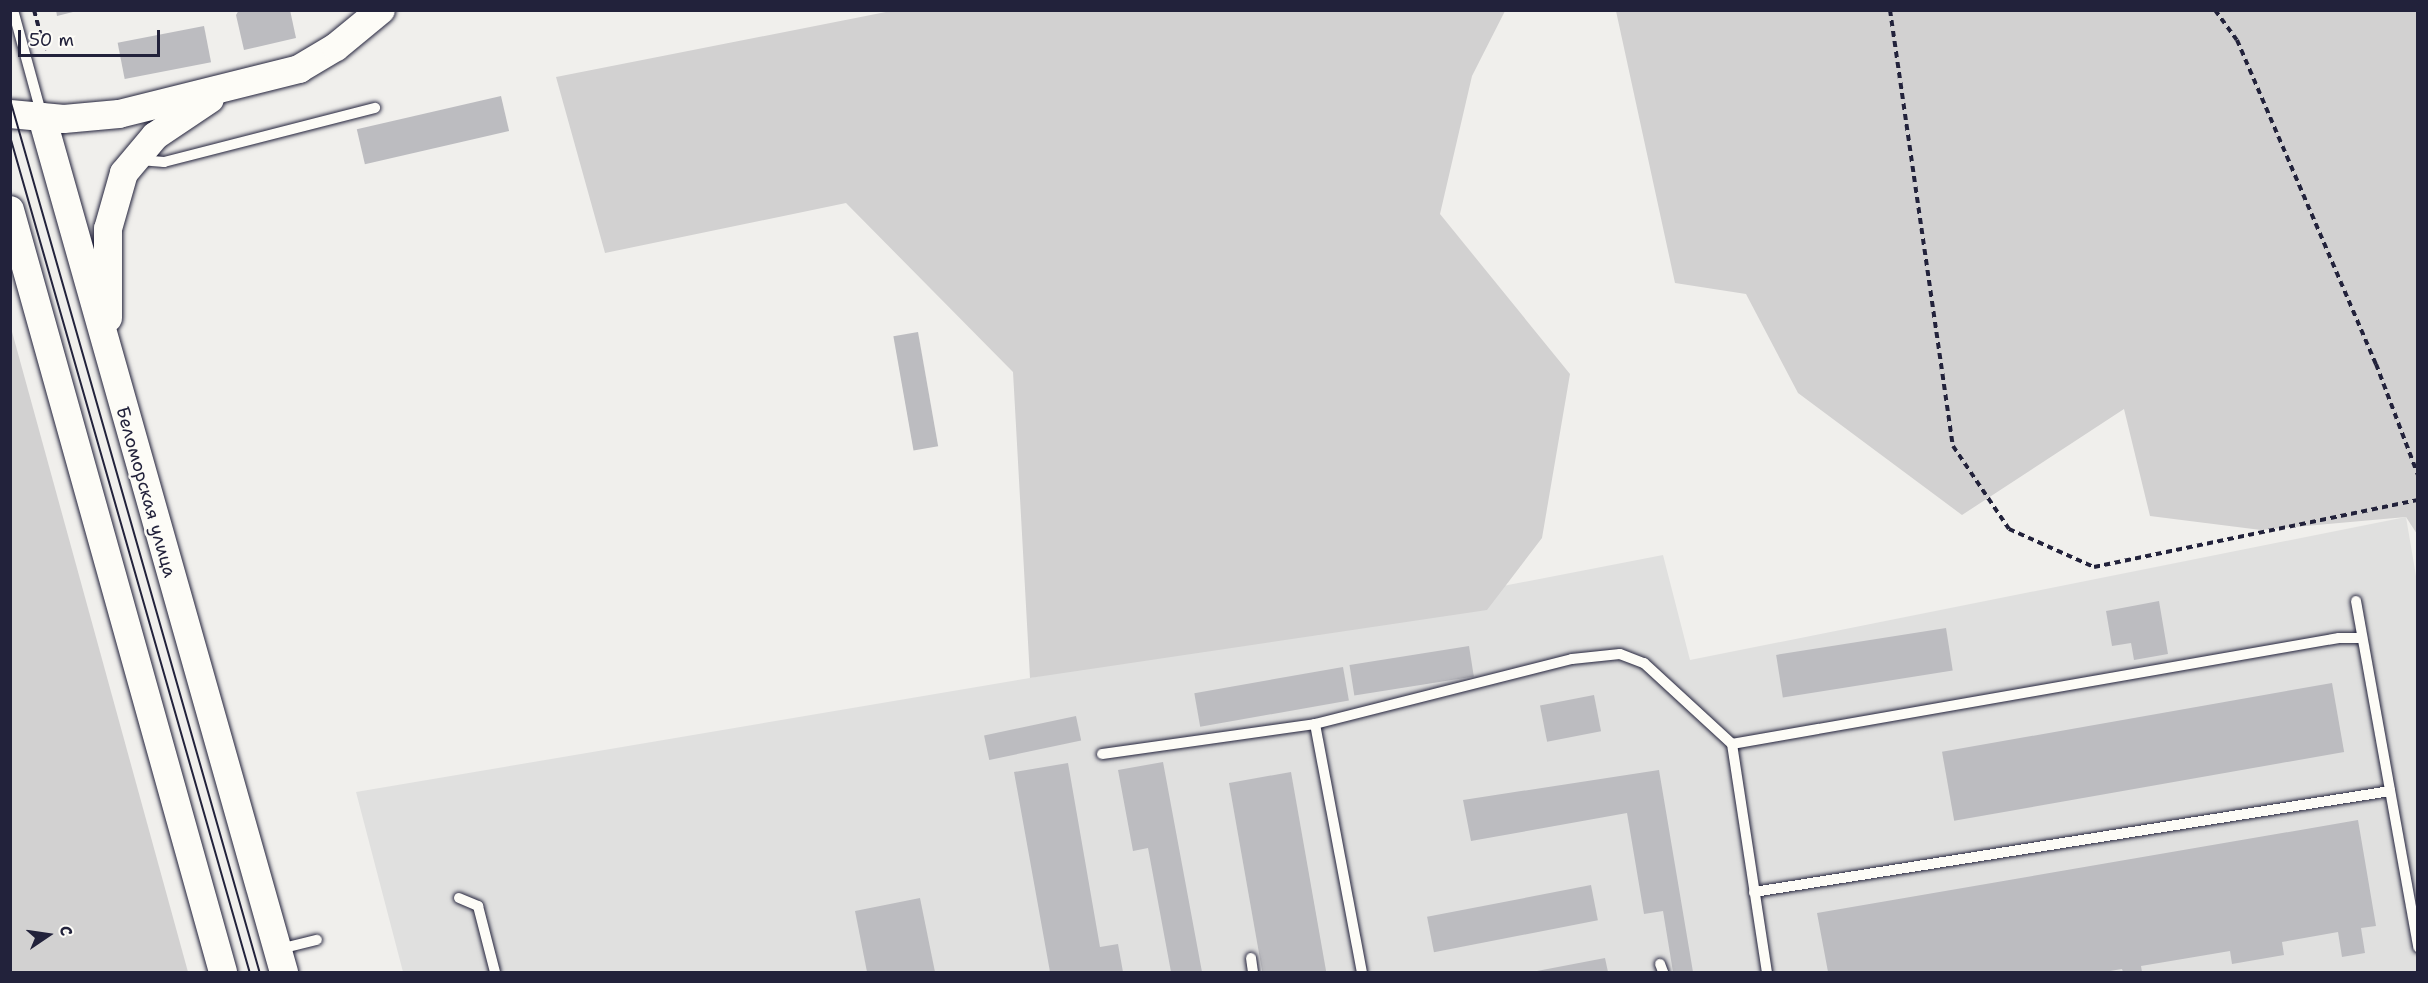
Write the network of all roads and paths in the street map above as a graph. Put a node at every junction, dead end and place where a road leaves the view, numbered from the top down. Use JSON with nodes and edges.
{"nodes":[{"id":1,"x":13,"y":10,"type":"edge"},
{"id":2,"x":34,"y":10,"type":"edge"},
{"id":3,"x":381,"y":10,"type":"edge"},
{"id":4,"x":1890,"y":10,"type":"edge"},
{"id":5,"x":2215,"y":10,"type":"edge"},
{"id":6,"x":45,"y":51,"type":"dead end"},
{"id":7,"x":236,"y":85,"type":"junction"},
{"id":8,"x":375,"y":108,"type":"dead end"},
{"id":9,"x":10,"y":114,"type":"edge"},
{"id":10,"x":42,"y":117,"type":"junction"},
{"id":11,"x":133,"y":159,"type":"junction"},
{"id":12,"x":10,"y":210,"type":"edge"},
{"id":13,"x":109,"y":364,"type":"junction"},
{"id":14,"x":2418,"y":475,"type":"edge"},
{"id":15,"x":2418,"y":500,"type":"edge"},
{"id":16,"x":2356,"y":601,"type":"dead end"},
{"id":17,"x":2362,"y":638,"type":"junction"},
{"id":18,"x":1315,"y":724,"type":"junction"},
{"id":19,"x":1732,"y":744,"type":"junction"},
{"id":20,"x":1102,"y":754,"type":"dead end"},
{"id":21,"x":2390,"y":791,"type":"junction"},
{"id":22,"x":1754,"y":892,"type":"junction"},
{"id":23,"x":459,"y":898,"type":"dead end"},
{"id":24,"x":317,"y":940,"type":"dead end"},
{"id":25,"x":2418,"y":947,"type":"edge"},
{"id":26,"x":1251,"y":958,"type":"dead end"},
{"id":27,"x":281,"y":961,"type":"edge"},
{"id":28,"x":223,"y":972,"type":"edge"},
{"id":29,"x":495,"y":972,"type":"edge"},
{"id":30,"x":1253,"y":972,"type":"edge"},
{"id":31,"x":1362,"y":972,"type":"edge"},
{"id":32,"x":1767,"y":972,"type":"edge"}],
"edges":[{"from":1,"to":10,"type":"lane","name":"Беломорская улица"},
{"from":2,"to":6,"type":"path"},
{"from":3,"to":7,"type":"main road"},
{"from":4,"to":15,"type":"path"},
{"from":5,"to":14,"type":"path"},
{"from":7,"to":10,"type":"main road"},
{"from":7,"to":11,"type":"main road"},
{"from":8,"to":11,"type":"lane"},
{"from":9,"to":10,"type":"main road"},
{"from":10,"to":13,"type":"main road","name":"Беломорская улица"},
{"from":11,"to":13,"type":"main road"},
{"from":12,"to":28,"type":"main road"},
{"from":13,"to":27,"type":"main road","name":"Беломорская улица"},
{"from":16,"to":17,"type":"lane"},
{"from":17,"to":19,"type":"lane"},
{"from":17,"to":21,"type":"lane"},
{"from":18,"to":19,"type":"lane"},
{"from":18,"to":20,"type":"lane"},
{"from":18,"to":31,"type":"lane"},
{"from":19,"to":22,"type":"lane"},
{"from":21,"to":22,"type":"lane"},
{"from":21,"to":25,"type":"lane"},
{"from":22,"to":32,"type":"lane"},
{"from":23,"to":29,"type":"lane"},
{"from":24,"to":27,"type":"lane"},
{"from":26,"to":30,"type":"lane"}]}
